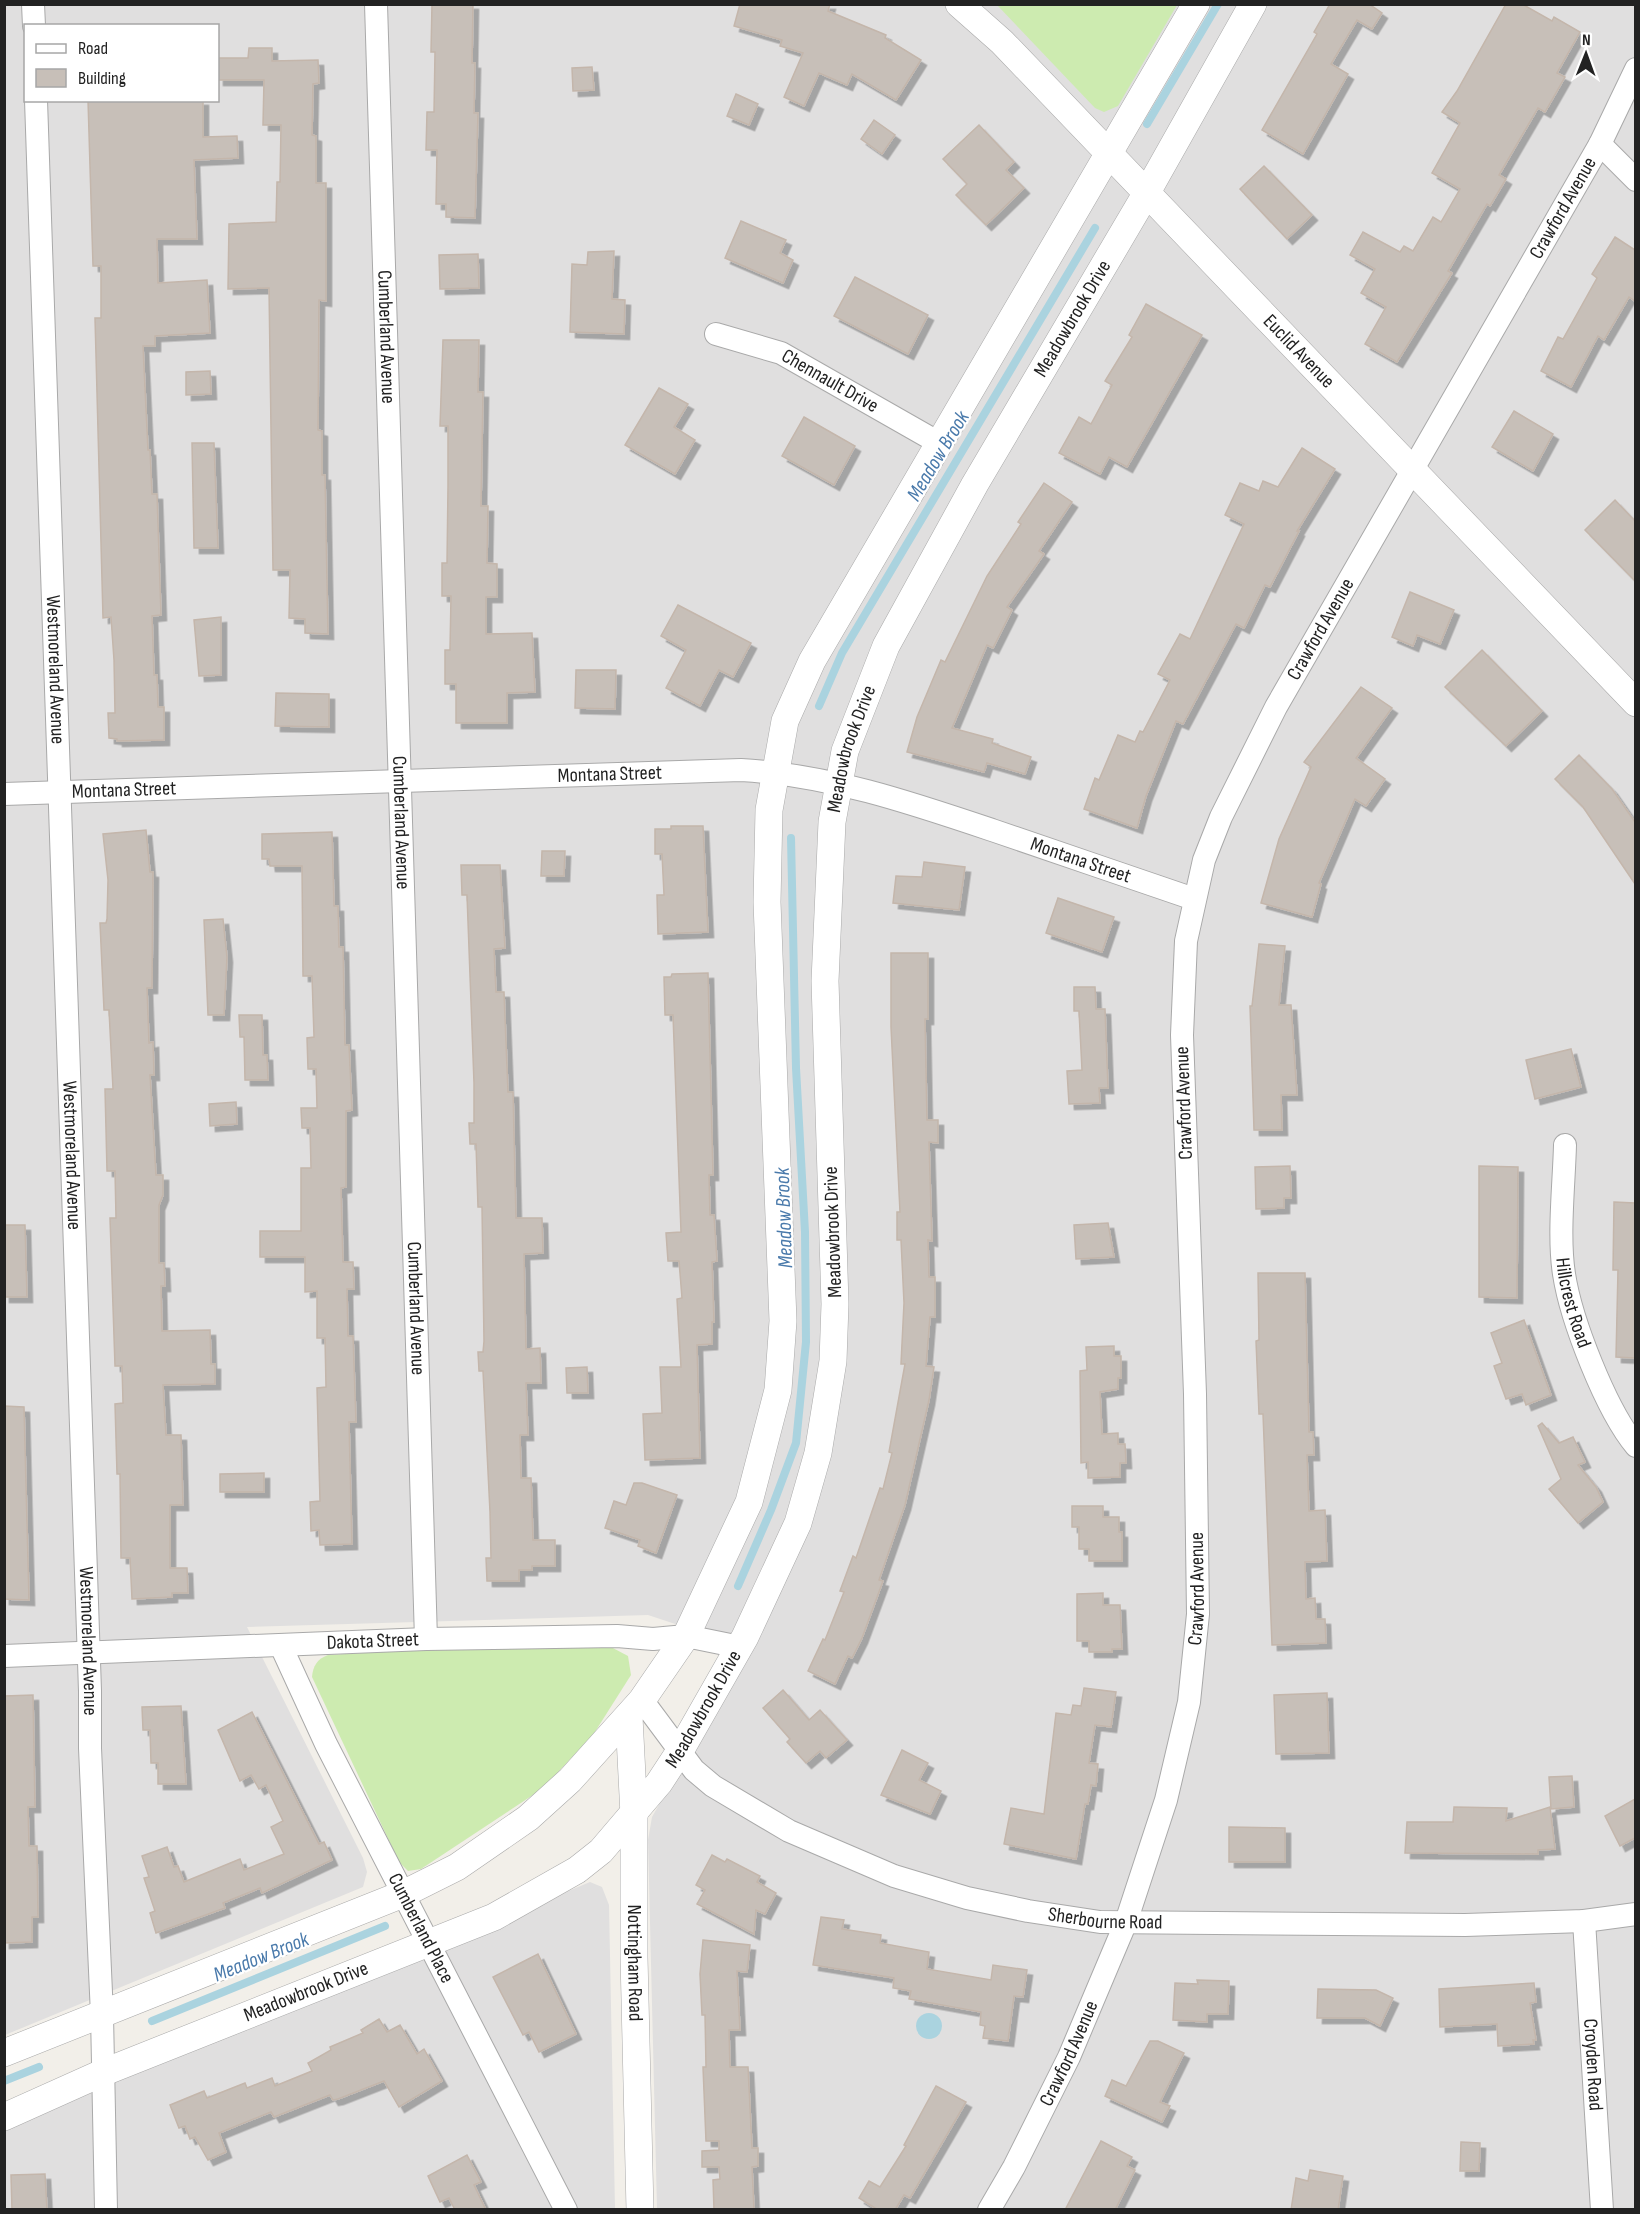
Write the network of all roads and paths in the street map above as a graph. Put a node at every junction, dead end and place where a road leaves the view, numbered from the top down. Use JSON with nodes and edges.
{"nodes":[{"id":1,"x":33,"y":4,"type":"edge"},
{"id":2,"x":376,"y":4,"type":"edge"},
{"id":3,"x":959,"y":4,"type":"edge"},
{"id":4,"x":1196,"y":4,"type":"edge"},
{"id":5,"x":1253,"y":4,"type":"edge"},
{"id":6,"x":34,"y":24,"type":"edge"},
{"id":7,"x":1635,"y":69,"type":"edge"},
{"id":8,"x":36,"y":102,"type":"edge"},
{"id":9,"x":1600,"y":144,"type":"junction"},
{"id":10,"x":1108,"y":155,"type":"junction"},
{"id":11,"x":1635,"y":180,"type":"edge"},
{"id":12,"x":1146,"y":194,"type":"junction"},
{"id":13,"x":716,"y":334,"type":"dead end"},
{"id":14,"x":939,"y":443,"type":"junction"},
{"id":15,"x":1413,"y":471,"type":"junction"},
{"id":16,"x":1635,"y":703,"type":"edge"},
{"id":17,"x":774,"y":772,"type":"junction"},
{"id":18,"x":400,"y":779,"type":"junction"},
{"id":19,"x":839,"y":783,"type":"junction"},
{"id":20,"x":60,"y":792,"type":"junction"},
{"id":21,"x":4,"y":794,"type":"edge"},
{"id":22,"x":1194,"y":899,"type":"junction"},
{"id":23,"x":1565,"y":1145,"type":"dead end"},
{"id":24,"x":1635,"y":1446,"type":"edge"},
{"id":25,"x":686,"y":1636,"type":"junction"},
{"id":26,"x":426,"y":1639,"type":"junction"},
{"id":27,"x":281,"y":1646,"type":"junction"},
{"id":28,"x":740,"y":1647,"type":"junction"},
{"id":29,"x":89,"y":1652,"type":"junction"},
{"id":30,"x":4,"y":1656,"type":"edge"},
{"id":31,"x":636,"y":1708,"type":"junction"},
{"id":32,"x":680,"y":1751,"type":"junction"},
{"id":33,"x":634,"y":1815,"type":"junction"},
{"id":34,"x":403,"y":1894,"type":"junction"},
{"id":35,"x":1635,"y":1914,"type":"edge"},
{"id":36,"x":1584,"y":1921,"type":"junction"},
{"id":37,"x":1126,"y":1922,"type":"junction"},
{"id":38,"x":429,"y":1944,"type":"junction"},
{"id":39,"x":102,"y":2015,"type":"junction"},
{"id":40,"x":4,"y":2053,"type":"edge"},
{"id":41,"x":102,"y":2073,"type":"junction"},
{"id":42,"x":4,"y":2117,"type":"edge"},
{"id":43,"x":106,"y":2210,"type":"edge"},
{"id":44,"x":566,"y":2210,"type":"edge"},
{"id":45,"x":640,"y":2210,"type":"edge"},
{"id":46,"x":989,"y":2210,"type":"edge"},
{"id":47,"x":1602,"y":2210,"type":"edge"}],
"edges":[{"from":1,"to":6,"type":"street"},
{"from":2,"to":18,"type":"street","name":"Cumberland Avenue"},
{"from":3,"to":10,"type":"street","name":"Euclid Avenue"},
{"from":4,"to":10,"type":"street"},
{"from":5,"to":12,"type":"street","name":"Meadowbrook Drive"},
{"from":7,"to":9,"type":"street","name":"Crawford Avenue"},
{"from":8,"to":20,"type":"street","name":"Westmoreland Avenue"},
{"from":9,"to":11,"type":"street"},
{"from":9,"to":15,"type":"street","name":"Crawford Avenue"},
{"from":10,"to":12,"type":"street","name":"Euclid Avenue"},
{"from":10,"to":14,"type":"street"},
{"from":12,"to":15,"type":"street","name":"Euclid Avenue"},
{"from":12,"to":19,"type":"street","name":"Meadowbrook Drive"},
{"from":13,"to":14,"type":"street","name":"Chennault Drive"},
{"from":14,"to":17,"type":"street"},
{"from":15,"to":16,"type":"street","name":"Euclid Avenue"},
{"from":15,"to":22,"type":"street","name":"Crawford Avenue"},
{"from":17,"to":18,"type":"street","name":"Montana Street"},
{"from":17,"to":19,"type":"street","name":"Montana Street"},
{"from":17,"to":25,"type":"street"},
{"from":18,"to":20,"type":"street","name":"Montana Street"},
{"from":18,"to":26,"type":"street","name":"Cumberland Avenue"},
{"from":19,"to":22,"type":"street","name":"Montana Street"},
{"from":19,"to":28,"type":"street","name":"Meadowbrook Drive"},
{"from":20,"to":21,"type":"street","name":"Montana Street"},
{"from":20,"to":29,"type":"street","name":"Westmoreland Avenue"},
{"from":22,"to":37,"type":"street","name":"Crawford Avenue"},
{"from":23,"to":24,"type":"street","name":"Hillcrest Road"},
{"from":25,"to":26,"type":"street","name":"Dakota Street"},
{"from":25,"to":28,"type":"street","name":"Dakota Street"},
{"from":25,"to":31,"type":"street"},
{"from":26,"to":27,"type":"street","name":"Dakota Street"},
{"from":27,"to":29,"type":"street","name":"Dakota Street"},
{"from":27,"to":34,"type":"street","name":"Cumberland Place"},
{"from":28,"to":32,"type":"street","name":"Meadowbrook Drive"},
{"from":29,"to":30,"type":"street","name":"Dakota Street"},
{"from":29,"to":39,"type":"street","name":"Westmoreland Avenue"},
{"from":31,"to":32,"type":"street","name":"Sherbourne Road"},
{"from":31,"to":33,"type":"street","name":"Nottingham Road"},
{"from":31,"to":34,"type":"street"},
{"from":32,"to":33,"type":"street","name":"Meadowbrook Drive"},
{"from":32,"to":37,"type":"street","name":"Sherbourne Road"},
{"from":33,"to":38,"type":"street","name":"Meadowbrook Drive"},
{"from":33,"to":45,"type":"street","name":"Nottingham Road"},
{"from":34,"to":38,"type":"street","name":"Cumberland Place"},
{"from":34,"to":39,"type":"street"},
{"from":35,"to":36,"type":"street","name":"Sherbourne Road"},
{"from":36,"to":37,"type":"street","name":"Sherbourne Road"},
{"from":36,"to":47,"type":"street","name":"Croyden Road"},
{"from":37,"to":46,"type":"street","name":"Crawford Avenue"},
{"from":38,"to":41,"type":"street","name":"Meadowbrook Drive"},
{"from":38,"to":44,"type":"street","name":"Cumberland Place"},
{"from":39,"to":40,"type":"street"},
{"from":39,"to":41,"type":"street","name":"Westmoreland Avenue"},
{"from":41,"to":42,"type":"street","name":"Meadowbrook Drive"},
{"from":41,"to":43,"type":"street","name":"Westmoreland Avenue"}]}
